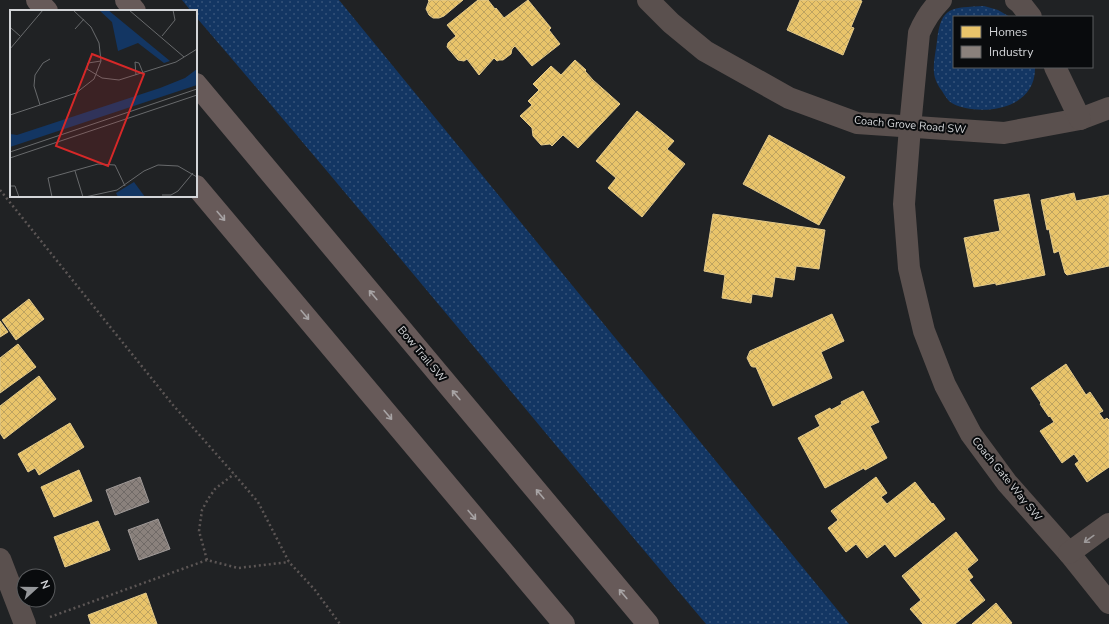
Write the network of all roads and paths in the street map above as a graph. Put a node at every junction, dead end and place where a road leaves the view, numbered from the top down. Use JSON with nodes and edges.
{"nodes":[{"id":1,"x":38,"y":0,"type":"edge"},
{"id":2,"x":126,"y":0,"type":"edge"},
{"id":3,"x":648,"y":0,"type":"edge"},
{"id":4,"x":941,"y":0,"type":"edge"},
{"id":5,"x":1016,"y":0,"type":"edge"},
{"id":6,"x":46,"y":10,"type":"edge"},
{"id":7,"x":134,"y":10,"type":"edge"},
{"id":8,"x":1030,"y":16,"type":"edge"},
{"id":9,"x":1055,"y":68,"type":"edge"},
{"id":10,"x":197,"y":85,"type":"edge"},
{"id":11,"x":1109,"y":108,"type":"edge"},
{"id":12,"x":1080,"y":119,"type":"junction"},
{"id":13,"x":910,"y":127,"type":"junction"},
{"id":14,"x":197,"y":187,"type":"edge"},
{"id":15,"x":0,"y":190,"type":"edge"},
{"id":16,"x":234,"y":474,"type":"junction"},
{"id":17,"x":1109,"y":524,"type":"edge"},
{"id":18,"x":1069,"y":553,"type":"junction"},
{"id":19,"x":0,"y":559,"type":"edge"},
{"id":20,"x":207,"y":560,"type":"junction"},
{"id":21,"x":289,"y":562,"type":"junction"},
{"id":22,"x":1109,"y":603,"type":"edge"},
{"id":23,"x":49,"y":618,"type":"dead end"},
{"id":24,"x":25,"y":624,"type":"edge"},
{"id":25,"x":340,"y":624,"type":"edge"},
{"id":26,"x":564,"y":624,"type":"edge"},
{"id":27,"x":648,"y":624,"type":"edge"}],
"edges":[{"from":1,"to":6,"type":"main road"},
{"from":2,"to":7,"type":"main road"},
{"from":3,"to":13,"type":"street","name":"Coach Grove Road SW"},
{"from":4,"to":13,"type":"street","name":"Coach Gate Way SW"},
{"from":5,"to":8,"type":"street"},
{"from":9,"to":12,"type":"street"},
{"from":27,"to":10,"type":"main road","name":"Bow Trail SW","one_way":true},
{"from":11,"to":12,"type":"street","name":"Coach Grove Road SW"},
{"from":12,"to":13,"type":"street","name":"Coach Grove Road SW"},
{"from":13,"to":18,"type":"street","name":"Coach Gate Way SW"},
{"from":14,"to":26,"type":"main road","one_way":true},
{"from":15,"to":16,"type":"path"},
{"from":16,"to":20,"type":"path"},
{"from":16,"to":21,"type":"path"},
{"from":17,"to":18,"type":"street","one_way":true},
{"from":18,"to":22,"type":"street","name":"Coach Gate Way SW"},
{"from":19,"to":24,"type":"street"},
{"from":20,"to":21,"type":"path"},
{"from":20,"to":23,"type":"path"},
{"from":21,"to":25,"type":"path"}]}
